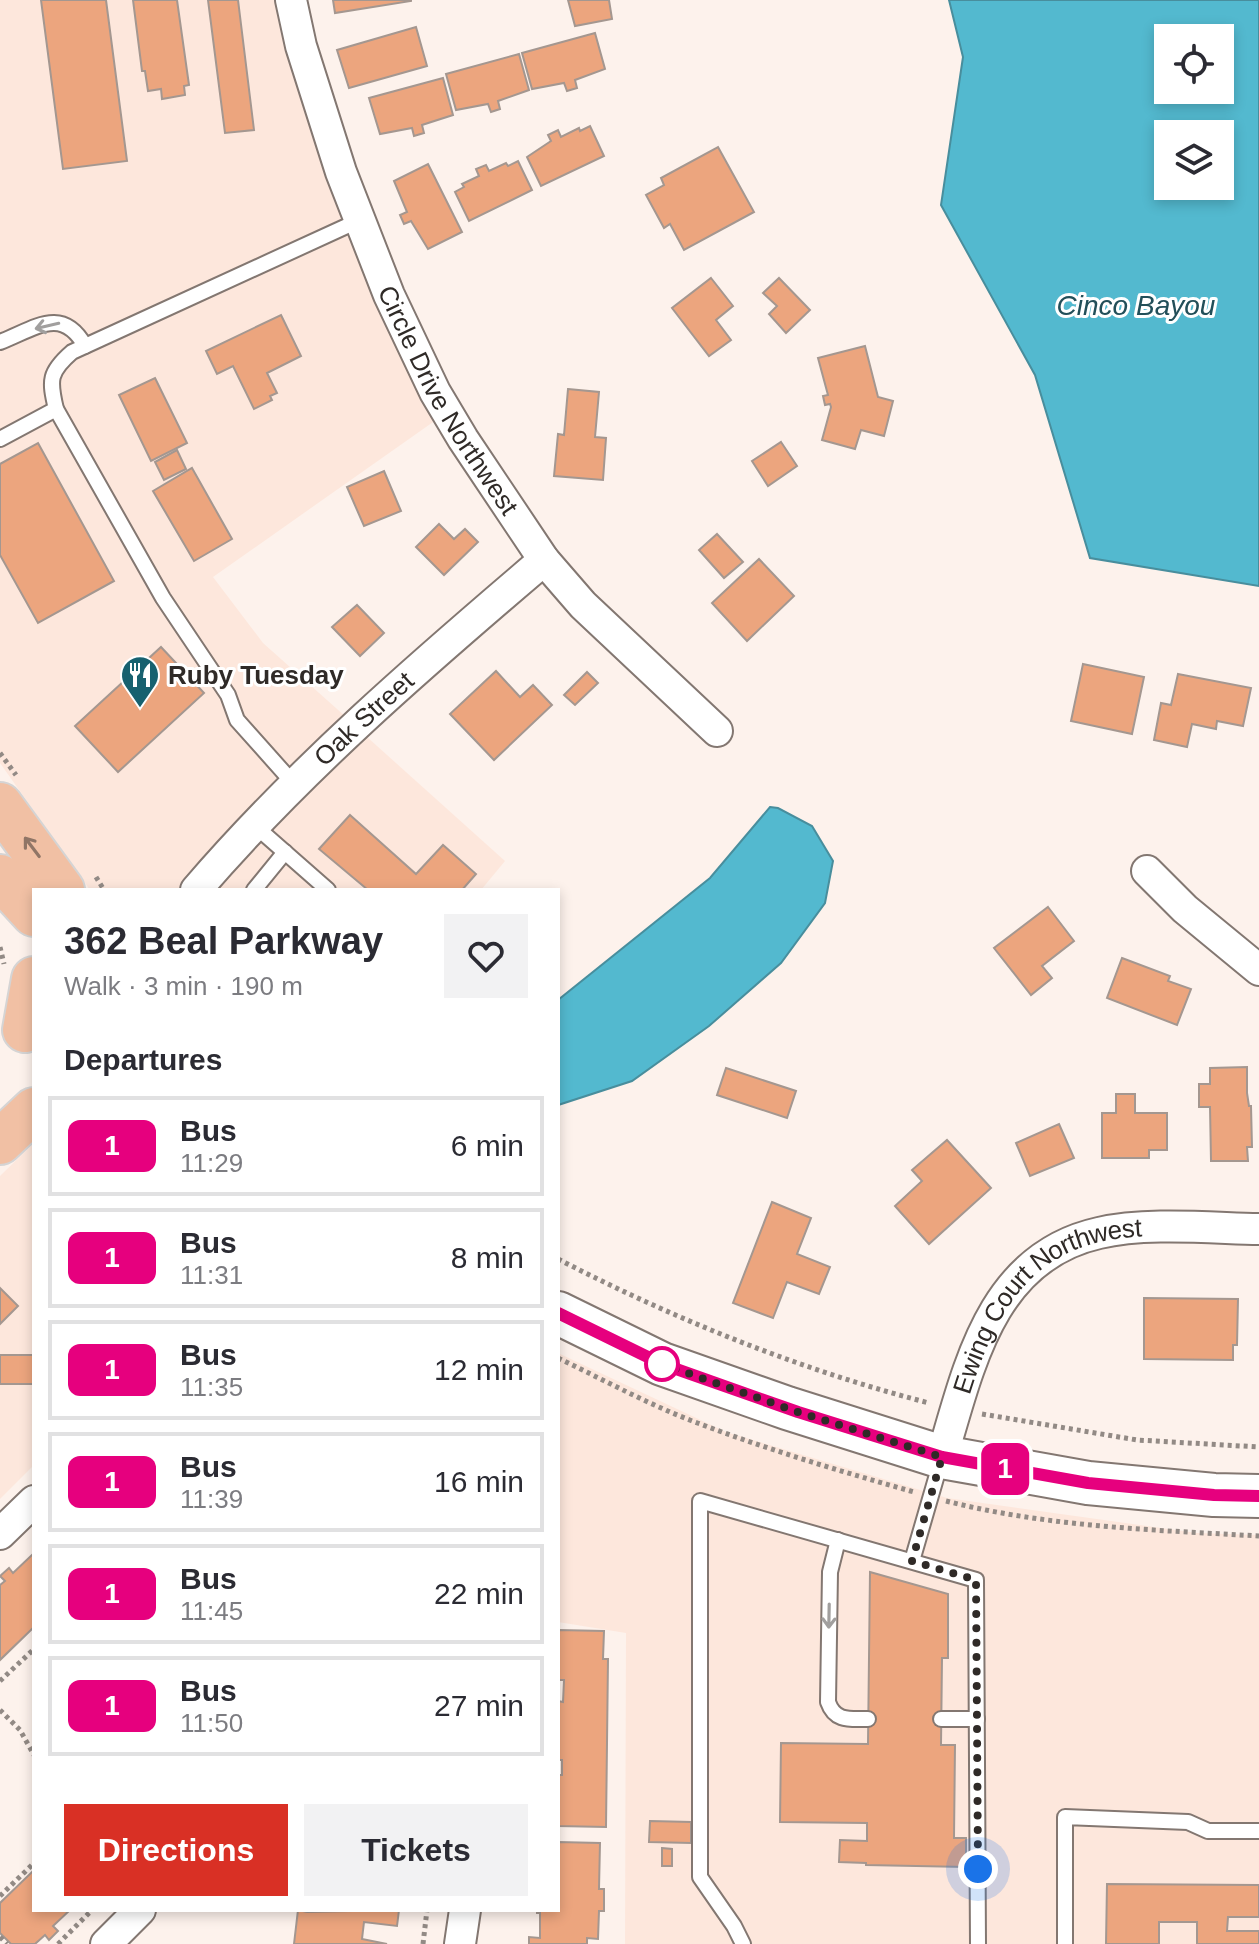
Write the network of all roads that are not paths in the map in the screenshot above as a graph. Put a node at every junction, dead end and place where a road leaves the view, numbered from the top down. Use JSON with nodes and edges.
{"nodes":[{"id":1,"x":291,"y":0,"type":"edge"},
{"id":2,"x":360,"y":220,"type":"junction"},
{"id":3,"x":0,"y":342,"type":"edge"},
{"id":4,"x":85,"y":346,"type":"junction"},
{"id":5,"x":56,"y":409,"type":"junction"},
{"id":6,"x":0,"y":439,"type":"edge"},
{"id":7,"x":544,"y":560,"type":"junction"},
{"id":8,"x":717,"y":731,"type":"dead end"},
{"id":9,"x":295,"y":785,"type":"junction"},
{"id":10,"x":0,"y":805,"type":"edge"},
{"id":11,"x":254,"y":825,"type":"junction"},
{"id":12,"x":285,"y":852,"type":"junction"},
{"id":13,"x":1147,"y":871,"type":"dead end"},
{"id":14,"x":61,"y":888,"type":"edge"},
{"id":15,"x":198,"y":888,"type":"edge"},
{"id":16,"x":256,"y":888,"type":"edge"},
{"id":17,"x":326,"y":888,"type":"edge"},
{"id":18,"x":19,"y":898,"type":"edge"},
{"id":19,"x":32,"y":940,"type":"edge"},
{"id":20,"x":1259,"y":970,"type":"edge"},
{"id":21,"x":32,"y":987,"type":"edge"},
{"id":22,"x":20,"y":1035,"type":"edge"},
{"id":23,"x":32,"y":1112,"type":"edge"},
{"id":24,"x":0,"y":1142,"type":"edge"},
{"id":25,"x":1259,"y":1229,"type":"edge"},
{"id":26,"x":560,"y":1314,"type":"edge"},
{"id":27,"x":942,"y":1457,"type":"junction"},
{"id":28,"x":1259,"y":1496,"type":"edge"},
{"id":29,"x":32,"y":1503,"type":"edge"},
{"id":30,"x":0,"y":1534,"type":"edge"},
{"id":31,"x":838,"y":1540,"type":"junction"},
{"id":32,"x":912,"y":1561,"type":"junction"},
{"id":33,"x":868,"y":1719,"type":"dead end"},
{"id":34,"x":941,"y":1719,"type":"dead end"},
{"id":35,"x":977,"y":1719,"type":"junction"},
{"id":36,"x":1259,"y":1831,"type":"edge"},
{"id":37,"x":138,"y":1912,"type":"edge"},
{"id":38,"x":465,"y":1912,"type":"edge"},
{"id":39,"x":106,"y":1944,"type":"edge"},
{"id":40,"x":460,"y":1944,"type":"edge"},
{"id":41,"x":743,"y":1944,"type":"edge"},
{"id":42,"x":978,"y":1944,"type":"edge"},
{"id":43,"x":1065,"y":1944,"type":"edge"}],
"edges":[{"from":1,"to":2,"type":"street","name":"Circle Drive Northwest"},
{"from":2,"to":4,"type":"lane"},
{"from":2,"to":7,"type":"street","name":"Circle Drive Northwest"},
{"from":4,"to":3,"type":"lane","one_way":true},
{"from":4,"to":5,"type":"lane"},
{"from":5,"to":6,"type":"lane"},
{"from":5,"to":9,"type":"lane"},
{"from":7,"to":8,"type":"street","name":"Circle Drive Northwest"},
{"from":7,"to":9,"type":"street","name":"Oak Street"},
{"from":9,"to":11,"type":"street","name":"Oak Street"},
{"from":14,"to":10,"type":"main road","one_way":true},
{"from":11,"to":12,"type":"lane"},
{"from":11,"to":15,"type":"street","name":"Oak Street"},
{"from":12,"to":16,"type":"lane"},
{"from":12,"to":17,"type":"lane"},
{"from":13,"to":20,"type":"street"},
{"from":18,"to":19,"type":"main road"},
{"from":21,"to":22,"type":"main road"},
{"from":23,"to":24,"type":"main road"},
{"from":25,"to":27,"type":"street","name":"Ewing Court Northwest"},
{"from":26,"to":27,"type":"main road"},
{"from":27,"to":28,"type":"main road"},
{"from":27,"to":32,"type":"lane"},
{"from":29,"to":30,"type":"street"},
{"from":31,"to":32,"type":"lane"},
{"from":31,"to":33,"type":"lane","one_way":true},
{"from":31,"to":41,"type":"lane"},
{"from":32,"to":35,"type":"lane"},
{"from":34,"to":35,"type":"lane"},
{"from":35,"to":42,"type":"lane"},
{"from":36,"to":43,"type":"lane"},
{"from":37,"to":39,"type":"street"},
{"from":38,"to":40,"type":"street"}]}
